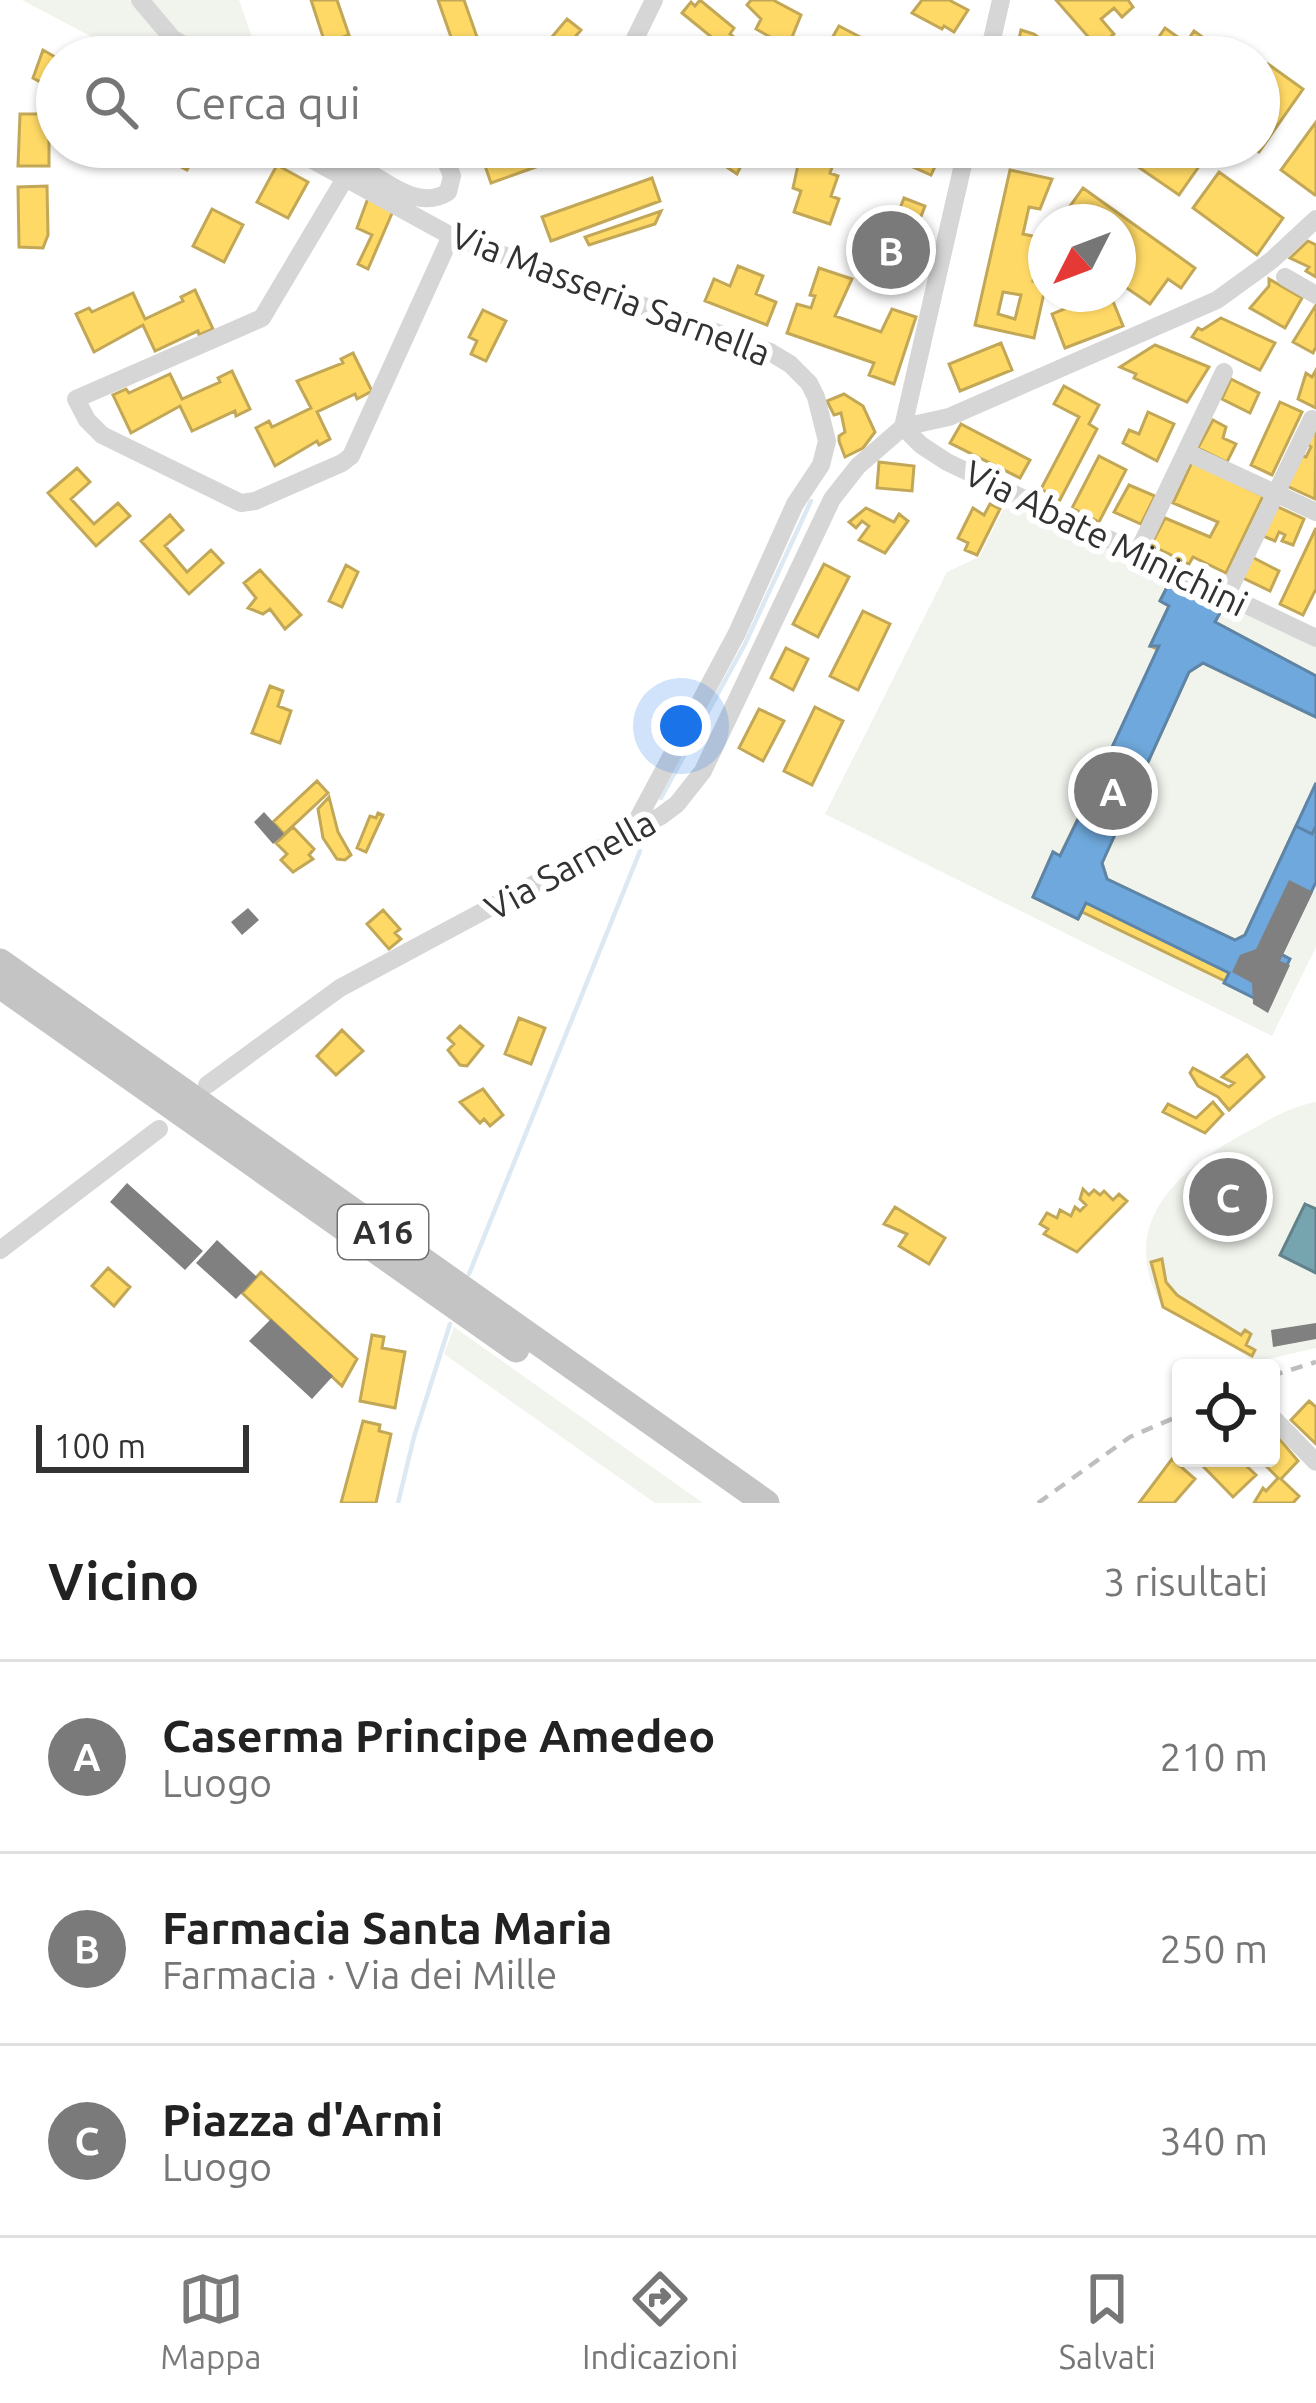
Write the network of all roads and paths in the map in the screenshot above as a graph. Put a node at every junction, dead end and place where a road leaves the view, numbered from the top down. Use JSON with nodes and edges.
{"nodes":[{"id":1,"x":140,"y":0,"type":"edge"},
{"id":2,"x":654,"y":0,"type":"edge"},
{"id":3,"x":1001,"y":0,"type":"edge"},
{"id":4,"x":170,"y":36,"type":"edge"},
{"id":5,"x":636,"y":36,"type":"edge"},
{"id":6,"x":993,"y":36,"type":"edge"},
{"id":7,"x":328,"y":168,"type":"edge"},
{"id":8,"x":358,"y":168,"type":"edge"},
{"id":9,"x":362,"y":168,"type":"edge"},
{"id":10,"x":449,"y":168,"type":"edge"},
{"id":11,"x":963,"y":168,"type":"edge"},
{"id":12,"x":344,"y":177,"type":"junction"},
{"id":13,"x":1316,"y":219,"type":"edge"},
{"id":14,"x":452,"y":236,"type":"junction"},
{"id":15,"x":1285,"y":277,"type":"dead end"},
{"id":16,"x":1316,"y":295,"type":"edge"},
{"id":17,"x":1224,"y":372,"type":"dead end"},
{"id":18,"x":1312,"y":419,"type":"dead end"},
{"id":19,"x":903,"y":427,"type":"junction"},
{"id":20,"x":1186,"y":452,"type":"junction"},
{"id":21,"x":809,"y":486,"type":"junction"},
{"id":22,"x":1274,"y":494,"type":"junction"},
{"id":23,"x":832,"y":499,"type":"junction"},
{"id":24,"x":1316,"y":512,"type":"edge"},
{"id":25,"x":1137,"y":554,"type":"junction"},
{"id":26,"x":1226,"y":596,"type":"junction"},
{"id":27,"x":1314,"y":633,"type":"edge"},
{"id":28,"x":633,"y":828,"type":"junction"},
{"id":29,"x":0,"y":962,"type":"edge"},
{"id":30,"x":0,"y":985,"type":"edge"},
{"id":31,"x":207,"y":1084,"type":"dead end"},
{"id":32,"x":159,"y":1129,"type":"dead end"},
{"id":33,"x":0,"y":1250,"type":"edge"},
{"id":34,"x":1280,"y":1425,"type":"edge"},
{"id":35,"x":1316,"y":1462,"type":"edge"},
{"id":36,"x":734,"y":1503,"type":"edge"},
{"id":37,"x":766,"y":1503,"type":"edge"}],
"edges":[{"from":1,"to":4,"type":"street"},
{"from":2,"to":5,"type":"street"},
{"from":3,"to":6,"type":"street"},
{"from":7,"to":12,"type":"street","name":"Via Masseria Sarnella"},
{"from":8,"to":12,"type":"street"},
{"from":9,"to":10,"type":"street"},
{"from":11,"to":19,"type":"street"},
{"from":12,"to":14,"type":"street","name":"Via Masseria Sarnella"},
{"from":12,"to":14,"type":"street"},
{"from":13,"to":19,"type":"street"},
{"from":14,"to":21,"type":"street","name":"Via Masseria Sarnella"},
{"from":15,"to":16,"type":"street"},
{"from":17,"to":20,"type":"street"},
{"from":18,"to":22,"type":"street"},
{"from":19,"to":23,"type":"street","name":"Via Sarnella"},
{"from":19,"to":25,"type":"street","name":"Via Abate Minichini"},
{"from":20,"to":22,"type":"street"},
{"from":20,"to":25,"type":"street"},
{"from":21,"to":23,"type":"street"},
{"from":21,"to":28,"type":"street","name":"Via Masseria Sarnella"},
{"from":22,"to":24,"type":"street"},
{"from":22,"to":26,"type":"street"},
{"from":23,"to":28,"type":"street","name":"Via Sarnella"},
{"from":25,"to":26,"type":"street","name":"Via Abate Minichini"},
{"from":26,"to":27,"type":"street","name":"Via Abate Minichini"},
{"from":28,"to":31,"type":"street","name":"Via Sarnella"},
{"from":29,"to":37,"type":"highway","number":"A16"},
{"from":30,"to":36,"type":"highway","number":"A16"},
{"from":32,"to":33,"type":"street"},
{"from":34,"to":35,"type":"street"}]}
